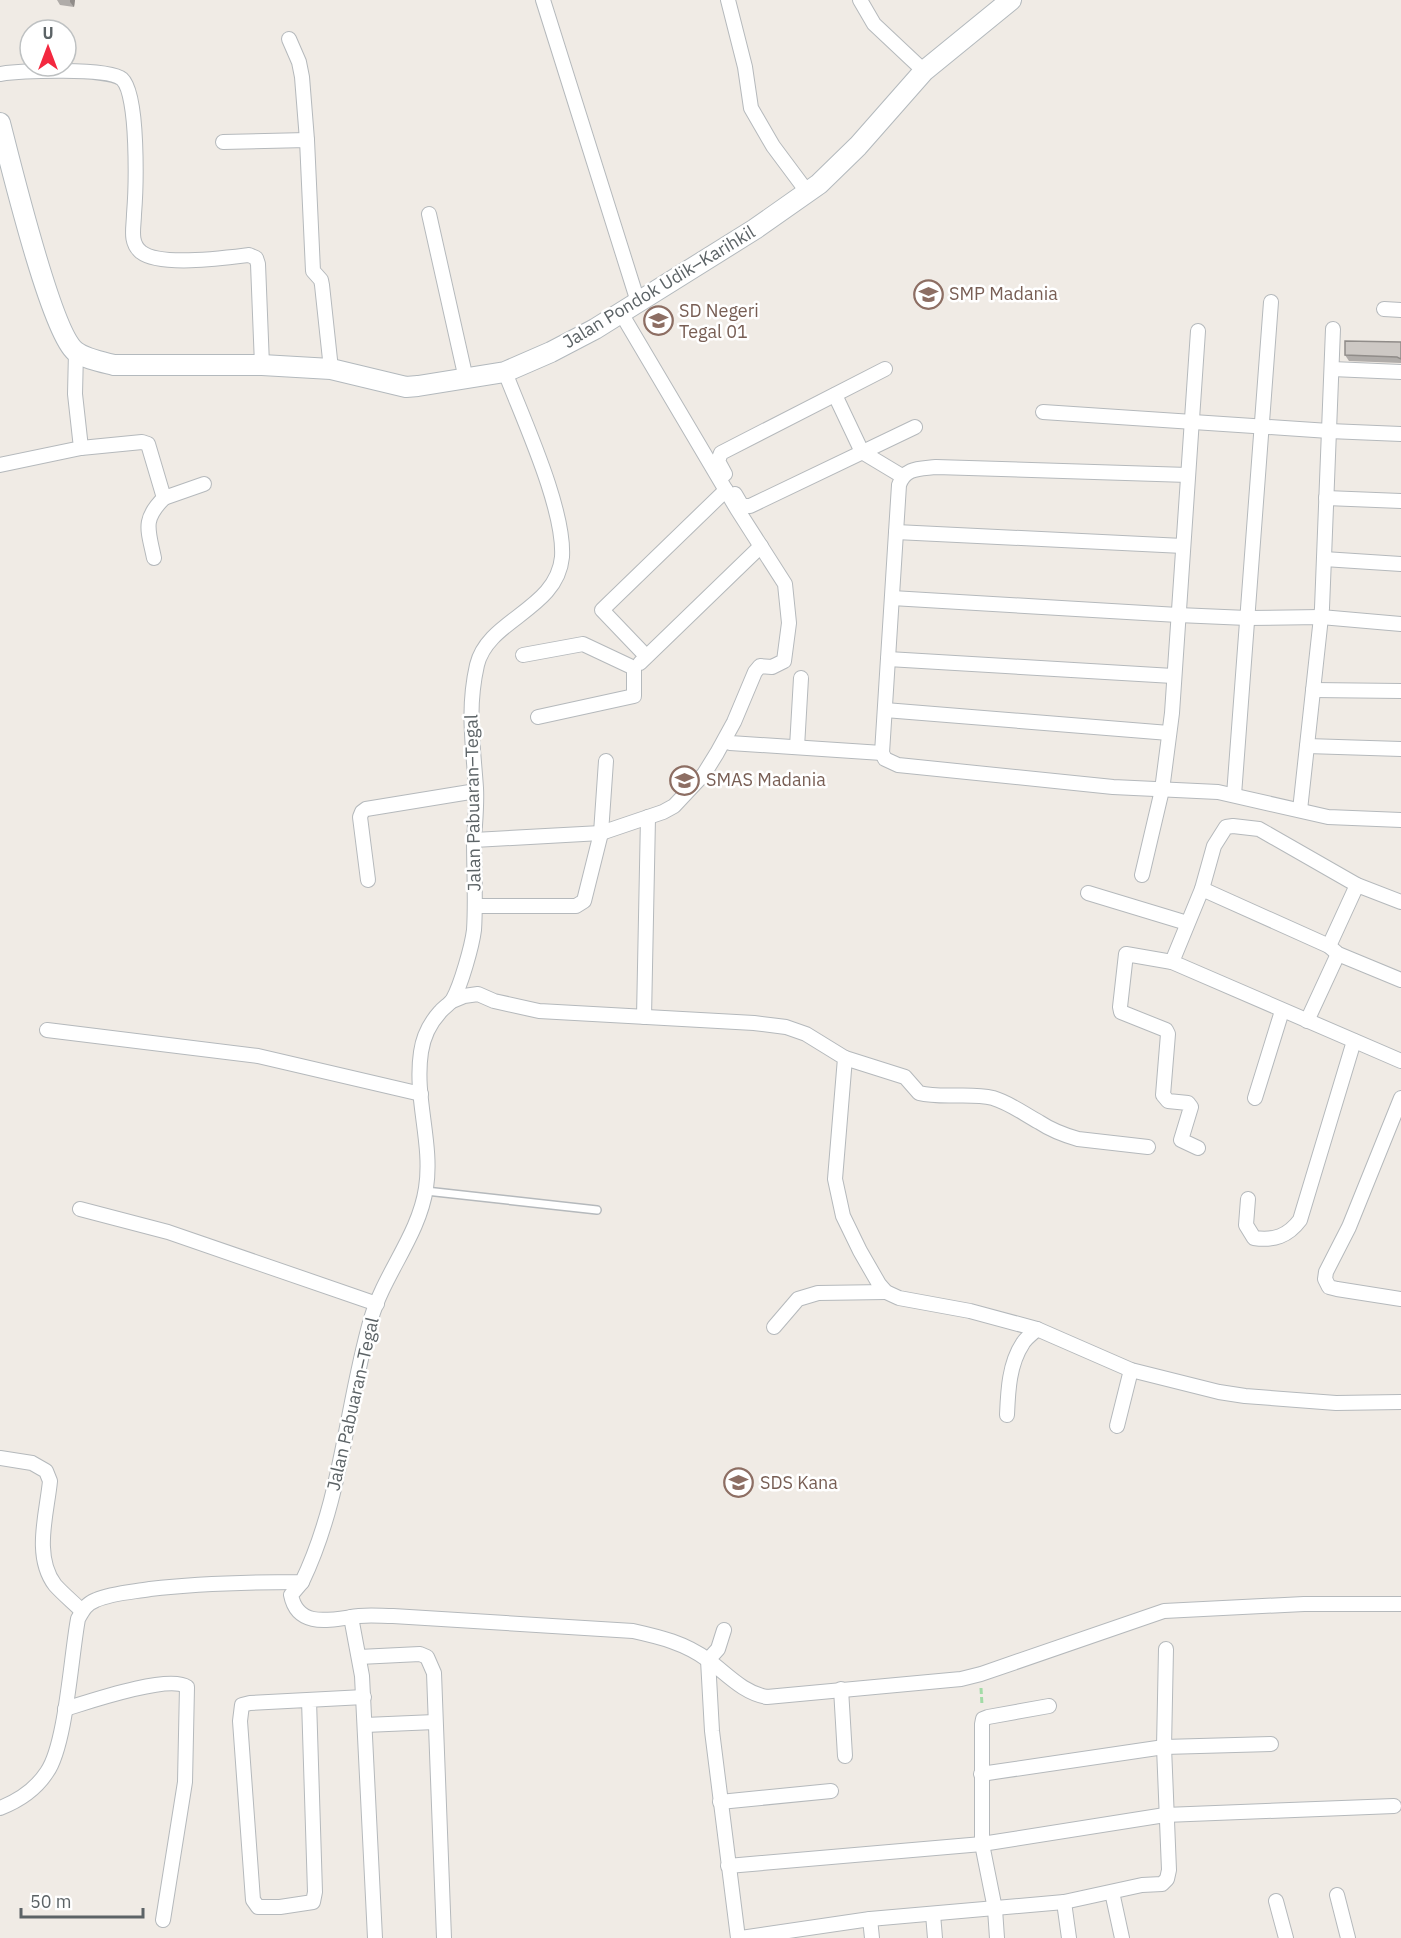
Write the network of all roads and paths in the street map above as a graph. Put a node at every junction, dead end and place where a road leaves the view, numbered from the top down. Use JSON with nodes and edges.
{"nodes":[{"id":1,"x":543,"y":0,"type":"edge"},
{"id":2,"x":728,"y":0,"type":"edge"},
{"id":3,"x":860,"y":0,"type":"edge"},
{"id":4,"x":1011,"y":0,"type":"edge"},
{"id":5,"x":289,"y":39,"type":"dead end"},
{"id":6,"x":924,"y":71,"type":"junction"},
{"id":7,"x":0,"y":74,"type":"edge"},
{"id":8,"x":0,"y":123,"type":"edge"},
{"id":9,"x":307,"y":140,"type":"junction"},
{"id":10,"x":223,"y":142,"type":"dead end"},
{"id":11,"x":5,"y":161,"type":"edge"},
{"id":12,"x":808,"y":193,"type":"junction"},
{"id":13,"x":429,"y":214,"type":"dead end"},
{"id":14,"x":1271,"y":302,"type":"dead end"},
{"id":15,"x":629,"y":308,"type":"junction"},
{"id":16,"x":1384,"y":309,"type":"dead end"},
{"id":17,"x":1401,"y":310,"type":"edge"},
{"id":18,"x":1333,"y":329,"type":"dead end"},
{"id":19,"x":1198,"y":331,"type":"dead end"},
{"id":20,"x":76,"y":352,"type":"junction"},
{"id":21,"x":262,"y":365,"type":"junction"},
{"id":22,"x":331,"y":369,"type":"junction"},
{"id":23,"x":885,"y":369,"type":"dead end"},
{"id":24,"x":1332,"y":369,"type":"junction"},
{"id":25,"x":505,"y":372,"type":"junction"},
{"id":26,"x":1401,"y":372,"type":"edge"},
{"id":27,"x":466,"y":380,"type":"junction"},
{"id":28,"x":835,"y":395,"type":"junction"},
{"id":29,"x":1043,"y":412,"type":"dead end"},
{"id":30,"x":1192,"y":420,"type":"junction"},
{"id":31,"x":915,"y":427,"type":"dead end"},
{"id":32,"x":1262,"y":427,"type":"junction"},
{"id":33,"x":1329,"y":431,"type":"junction"},
{"id":34,"x":1401,"y":434,"type":"edge"},
{"id":35,"x":81,"y":448,"type":"junction"},
{"id":36,"x":862,"y":452,"type":"junction"},
{"id":37,"x":0,"y":465,"type":"edge"},
{"id":38,"x":1188,"y":475,"type":"junction"},
{"id":39,"x":902,"y":476,"type":"junction"},
{"id":40,"x":204,"y":484,"type":"dead end"},
{"id":41,"x":726,"y":490,"type":"junction"},
{"id":42,"x":164,"y":498,"type":"junction"},
{"id":43,"x":1326,"y":498,"type":"junction"},
{"id":44,"x":1401,"y":501,"type":"edge"},
{"id":45,"x":896,"y":532,"type":"junction"},
{"id":46,"x":761,"y":546,"type":"junction"},
{"id":47,"x":1183,"y":546,"type":"junction"},
{"id":48,"x":154,"y":558,"type":"dead end"},
{"id":49,"x":1324,"y":559,"type":"junction"},
{"id":50,"x":1401,"y":564,"type":"edge"},
{"id":51,"x":892,"y":598,"type":"junction"},
{"id":52,"x":1178,"y":615,"type":"junction"},
{"id":53,"x":1247,"y":618,"type":"junction"},
{"id":54,"x":1321,"y":618,"type":"junction"},
{"id":55,"x":1401,"y":624,"type":"edge"},
{"id":56,"x":523,"y":655,"type":"dead end"},
{"id":57,"x":646,"y":656,"type":"junction"},
{"id":58,"x":888,"y":658,"type":"junction"},
{"id":59,"x":634,"y":668,"type":"junction"},
{"id":60,"x":1173,"y":676,"type":"junction"},
{"id":61,"x":801,"y":678,"type":"dead end"},
{"id":62,"x":1313,"y":690,"type":"junction"},
{"id":63,"x":1401,"y":691,"type":"edge"},
{"id":64,"x":885,"y":710,"type":"junction"},
{"id":65,"x":538,"y":717,"type":"dead end"},
{"id":66,"x":1169,"y":733,"type":"junction"},
{"id":67,"x":730,"y":743,"type":"dead end"},
{"id":68,"x":1307,"y":746,"type":"junction"},
{"id":69,"x":797,"y":747,"type":"junction"},
{"id":70,"x":1401,"y":749,"type":"edge"},
{"id":71,"x":882,"y":753,"type":"junction"},
{"id":72,"x":606,"y":761,"type":"dead end"},
{"id":73,"x":1162,"y":790,"type":"junction"},
{"id":74,"x":476,"y":791,"type":"junction"},
{"id":75,"x":1234,"y":795,"type":"junction"},
{"id":76,"x":1300,"y":810,"type":"junction"},
{"id":77,"x":648,"y":817,"type":"junction"},
{"id":78,"x":1401,"y":820,"type":"edge"},
{"id":79,"x":601,"y":833,"type":"junction"},
{"id":80,"x":474,"y":840,"type":"junction"},
{"id":81,"x":1142,"y":875,"type":"dead end"},
{"id":82,"x":368,"y":880,"type":"dead end"},
{"id":83,"x":1357,"y":885,"type":"junction"},
{"id":84,"x":1202,"y":889,"type":"junction"},
{"id":85,"x":1088,"y":893,"type":"dead end"},
{"id":86,"x":1401,"y":902,"type":"edge"},
{"id":87,"x":475,"y":906,"type":"junction"},
{"id":88,"x":1187,"y":923,"type":"junction"},
{"id":89,"x":1333,"y":950,"type":"junction"},
{"id":90,"x":1172,"y":962,"type":"junction"},
{"id":91,"x":1401,"y":980,"type":"edge"},
{"id":92,"x":453,"y":1001,"type":"junction"},
{"id":93,"x":1282,"y":1011,"type":"junction"},
{"id":94,"x":644,"y":1017,"type":"junction"},
{"id":95,"x":1307,"y":1021,"type":"junction"},
{"id":96,"x":47,"y":1030,"type":"dead end"},
{"id":97,"x":1354,"y":1041,"type":"junction"},
{"id":98,"x":845,"y":1058,"type":"junction"},
{"id":99,"x":1401,"y":1061,"type":"edge"},
{"id":100,"x":421,"y":1094,"type":"junction"},
{"id":101,"x":1255,"y":1098,"type":"dead end"},
{"id":102,"x":1401,"y":1098,"type":"edge"},
{"id":103,"x":1148,"y":1147,"type":"dead end"},
{"id":104,"x":1198,"y":1148,"type":"dead end"},
{"id":105,"x":426,"y":1191,"type":"junction"},
{"id":106,"x":1248,"y":1199,"type":"dead end"},
{"id":107,"x":80,"y":1209,"type":"dead end"},
{"id":108,"x":597,"y":1209,"type":"dead end"},
{"id":109,"x":886,"y":1292,"type":"junction"},
{"id":110,"x":1401,"y":1299,"type":"edge"},
{"id":111,"x":377,"y":1304,"type":"junction"},
{"id":112,"x":774,"y":1327,"type":"dead end"},
{"id":113,"x":1037,"y":1329,"type":"junction"},
{"id":114,"x":1131,"y":1370,"type":"junction"},
{"id":115,"x":1401,"y":1402,"type":"edge"},
{"id":116,"x":1007,"y":1415,"type":"dead end"},
{"id":117,"x":1116,"y":1426,"type":"dead end"},
{"id":118,"x":0,"y":1458,"type":"edge"},
{"id":119,"x":302,"y":1582,"type":"junction"},
{"id":120,"x":1401,"y":1604,"type":"edge"},
{"id":121,"x":82,"y":1611,"type":"junction"},
{"id":122,"x":351,"y":1617,"type":"junction"},
{"id":123,"x":724,"y":1630,"type":"dead end"},
{"id":124,"x":1167,"y":1649,"type":"dead end"},
{"id":125,"x":359,"y":1657,"type":"junction"},
{"id":126,"x":708,"y":1660,"type":"junction"},
{"id":127,"x":981,"y":1674,"type":"junction"},
{"id":128,"x":841,"y":1689,"type":"junction"},
{"id":129,"x":364,"y":1697,"type":"junction"},
{"id":130,"x":309,"y":1700,"type":"junction"},
{"id":131,"x":1050,"y":1706,"type":"dead end"},
{"id":132,"x":65,"y":1709,"type":"junction"},
{"id":133,"x":983,"y":1719,"type":"junction"},
{"id":134,"x":435,"y":1722,"type":"junction"},
{"id":135,"x":365,"y":1725,"type":"junction"},
{"id":136,"x":1270,"y":1744,"type":"dead end"},
{"id":137,"x":1164,"y":1747,"type":"junction"},
{"id":138,"x":845,"y":1756,"type":"dead end"},
{"id":139,"x":981,"y":1774,"type":"junction"},
{"id":140,"x":831,"y":1791,"type":"dead end"},
{"id":141,"x":720,"y":1802,"type":"junction"},
{"id":142,"x":1394,"y":1806,"type":"dead end"},
{"id":143,"x":0,"y":1808,"type":"edge"},
{"id":144,"x":1165,"y":1815,"type":"junction"},
{"id":145,"x":982,"y":1844,"type":"junction"},
{"id":146,"x":728,"y":1866,"type":"junction"},
{"id":147,"x":1112,"y":1892,"type":"junction"},
{"id":148,"x":1337,"y":1895,"type":"dead end"},
{"id":149,"x":1276,"y":1901,"type":"dead end"},
{"id":150,"x":1064,"y":1902,"type":"junction"},
{"id":151,"x":995,"y":1909,"type":"junction"},
{"id":152,"x":933,"y":1914,"type":"junction"},
{"id":153,"x":870,"y":1919,"type":"junction"},
{"id":154,"x":163,"y":1920,"type":"dead end"},
{"id":155,"x":804,"y":1934,"type":"edge"},
{"id":156,"x":375,"y":1938,"type":"edge"},
{"id":157,"x":444,"y":1938,"type":"edge"},
{"id":158,"x":739,"y":1938,"type":"edge"},
{"id":159,"x":872,"y":1938,"type":"edge"},
{"id":160,"x":935,"y":1938,"type":"edge"},
{"id":161,"x":998,"y":1938,"type":"edge"},
{"id":162,"x":1069,"y":1938,"type":"edge"},
{"id":163,"x":1122,"y":1938,"type":"edge"},
{"id":164,"x":1286,"y":1938,"type":"edge"},
{"id":165,"x":1348,"y":1938,"type":"edge"}],
"edges":[{"from":1,"to":15,"type":"street"},
{"from":2,"to":12,"type":"street"},
{"from":3,"to":6,"type":"street"},
{"from":4,"to":6,"type":"street","name":"Jalan Pondok Udik–Karihkil"},
{"from":5,"to":9,"type":"street"},
{"from":6,"to":12,"type":"street","name":"Jalan Pondok Udik–Karihkil"},
{"from":7,"to":21,"type":"street"},
{"from":8,"to":11,"type":"street"},
{"from":9,"to":10,"type":"street"},
{"from":9,"to":22,"type":"street"},
{"from":11,"to":20,"type":"street"},
{"from":12,"to":15,"type":"street","name":"Jalan Pondok Udik–Karihkil"},
{"from":13,"to":27,"type":"street"},
{"from":14,"to":32,"type":"street"},
{"from":15,"to":25,"type":"street","name":"Jalan Pondok Udik–Karihkil"},
{"from":15,"to":41,"type":"street"},
{"from":16,"to":17,"type":"street"},
{"from":18,"to":24,"type":"street"},
{"from":19,"to":30,"type":"street"},
{"from":20,"to":21,"type":"street","name":"Jalan Pondok Udik–Karihkil"},
{"from":20,"to":35,"type":"street"},
{"from":21,"to":22,"type":"street","name":"Jalan Pondok Udik–Karihkil"},
{"from":22,"to":27,"type":"street","name":"Jalan Pondok Udik–Karihkil"},
{"from":23,"to":28,"type":"street"},
{"from":24,"to":26,"type":"street"},
{"from":24,"to":33,"type":"street"},
{"from":25,"to":27,"type":"street","name":"Jalan Pondok Udik–Karihkil"},
{"from":25,"to":74,"type":"street","name":"Jalan Pabuaran–Tegal"},
{"from":28,"to":36,"type":"street"},
{"from":28,"to":36,"type":"street"},
{"from":29,"to":30,"type":"street"},
{"from":30,"to":32,"type":"street"},
{"from":30,"to":38,"type":"street"},
{"from":31,"to":36,"type":"street"},
{"from":32,"to":33,"type":"street"},
{"from":32,"to":53,"type":"street"},
{"from":33,"to":34,"type":"street"},
{"from":33,"to":43,"type":"street"},
{"from":35,"to":37,"type":"street"},
{"from":35,"to":42,"type":"street"},
{"from":36,"to":39,"type":"street"},
{"from":38,"to":39,"type":"street"},
{"from":38,"to":47,"type":"street"},
{"from":39,"to":45,"type":"street"},
{"from":40,"to":42,"type":"street"},
{"from":41,"to":46,"type":"street"},
{"from":41,"to":57,"type":"street"},
{"from":42,"to":48,"type":"street"},
{"from":43,"to":44,"type":"street"},
{"from":43,"to":49,"type":"street"},
{"from":45,"to":47,"type":"street"},
{"from":45,"to":51,"type":"street"},
{"from":46,"to":57,"type":"street"},
{"from":46,"to":77,"type":"street"},
{"from":47,"to":52,"type":"street"},
{"from":49,"to":50,"type":"street"},
{"from":49,"to":54,"type":"street"},
{"from":51,"to":52,"type":"street"},
{"from":51,"to":58,"type":"street"},
{"from":52,"to":53,"type":"street"},
{"from":52,"to":60,"type":"street"},
{"from":53,"to":54,"type":"street"},
{"from":53,"to":75,"type":"street"},
{"from":54,"to":55,"type":"street"},
{"from":54,"to":62,"type":"street"},
{"from":56,"to":59,"type":"street"},
{"from":57,"to":59,"type":"street"},
{"from":58,"to":60,"type":"street"},
{"from":58,"to":64,"type":"street"},
{"from":59,"to":65,"type":"street"},
{"from":60,"to":66,"type":"street"},
{"from":61,"to":69,"type":"street"},
{"from":62,"to":63,"type":"street"},
{"from":62,"to":68,"type":"street"},
{"from":64,"to":66,"type":"street"},
{"from":64,"to":71,"type":"street"},
{"from":66,"to":73,"type":"street"},
{"from":67,"to":69,"type":"street"},
{"from":68,"to":70,"type":"street"},
{"from":68,"to":76,"type":"street"},
{"from":69,"to":71,"type":"street"},
{"from":71,"to":73,"type":"street"},
{"from":72,"to":79,"type":"street"},
{"from":73,"to":75,"type":"street"},
{"from":73,"to":81,"type":"street"},
{"from":74,"to":80,"type":"street","name":"Jalan Pabuaran–Tegal"},
{"from":74,"to":82,"type":"street"},
{"from":75,"to":76,"type":"street"},
{"from":76,"to":78,"type":"street"},
{"from":77,"to":79,"type":"street"},
{"from":77,"to":94,"type":"street"},
{"from":79,"to":80,"type":"street"},
{"from":79,"to":87,"type":"street"},
{"from":80,"to":87,"type":"street","name":"Jalan Pabuaran–Tegal"},
{"from":83,"to":84,"type":"street"},
{"from":83,"to":86,"type":"street"},
{"from":83,"to":89,"type":"street"},
{"from":84,"to":88,"type":"street"},
{"from":84,"to":89,"type":"street"},
{"from":85,"to":88,"type":"street"},
{"from":87,"to":92,"type":"street","name":"Jalan Pabuaran–Tegal"},
{"from":88,"to":90,"type":"street"},
{"from":89,"to":91,"type":"street"},
{"from":89,"to":95,"type":"street"},
{"from":90,"to":93,"type":"street"},
{"from":90,"to":104,"type":"street"},
{"from":92,"to":94,"type":"street"},
{"from":92,"to":100,"type":"street","name":"Jalan Pabuaran–Tegal"},
{"from":93,"to":95,"type":"street"},
{"from":93,"to":101,"type":"street"},
{"from":94,"to":98,"type":"street"},
{"from":95,"to":97,"type":"street"},
{"from":96,"to":100,"type":"street"},
{"from":97,"to":99,"type":"street"},
{"from":97,"to":106,"type":"street"},
{"from":98,"to":103,"type":"street"},
{"from":98,"to":109,"type":"street"},
{"from":100,"to":105,"type":"street","name":"Jalan Pabuaran–Tegal"},
{"from":102,"to":110,"type":"street"},
{"from":105,"to":108,"type":"lane"},
{"from":105,"to":111,"type":"street","name":"Jalan Pabuaran–Tegal"},
{"from":107,"to":111,"type":"street"},
{"from":109,"to":112,"type":"street"},
{"from":109,"to":113,"type":"street"},
{"from":111,"to":119,"type":"street","name":"Jalan Pabuaran–Tegal"},
{"from":113,"to":114,"type":"street"},
{"from":113,"to":116,"type":"street"},
{"from":114,"to":115,"type":"street"},
{"from":114,"to":117,"type":"street"},
{"from":118,"to":121,"type":"street"},
{"from":119,"to":121,"type":"street"},
{"from":119,"to":122,"type":"street","name":"Jalan Pabuaran–Tegal"},
{"from":120,"to":127,"type":"street"},
{"from":121,"to":132,"type":"street"},
{"from":122,"to":125,"type":"street"},
{"from":122,"to":126,"type":"street"},
{"from":123,"to":126,"type":"street"},
{"from":124,"to":137,"type":"street"},
{"from":125,"to":129,"type":"street"},
{"from":125,"to":134,"type":"street"},
{"from":126,"to":128,"type":"street"},
{"from":126,"to":141,"type":"street"},
{"from":127,"to":128,"type":"street"},
{"from":127,"to":133,"type":"path"},
{"from":128,"to":138,"type":"street"},
{"from":129,"to":130,"type":"street"},
{"from":129,"to":135,"type":"street"},
{"from":130,"to":130,"type":"street"},
{"from":131,"to":133,"type":"street"},
{"from":132,"to":143,"type":"street"},
{"from":132,"to":154,"type":"street"},
{"from":133,"to":139,"type":"street"},
{"from":134,"to":135,"type":"street"},
{"from":134,"to":157,"type":"street"},
{"from":135,"to":156,"type":"street"},
{"from":136,"to":137,"type":"street"},
{"from":137,"to":139,"type":"street"},
{"from":137,"to":144,"type":"street"},
{"from":139,"to":145,"type":"street"},
{"from":140,"to":141,"type":"street"},
{"from":141,"to":146,"type":"street"},
{"from":142,"to":144,"type":"street"},
{"from":144,"to":145,"type":"street"},
{"from":144,"to":147,"type":"street"},
{"from":145,"to":146,"type":"street"},
{"from":145,"to":151,"type":"street"},
{"from":146,"to":158,"type":"street"},
{"from":147,"to":150,"type":"street"},
{"from":147,"to":163,"type":"street"},
{"from":148,"to":165,"type":"street"},
{"from":149,"to":164,"type":"street"},
{"from":150,"to":151,"type":"street"},
{"from":150,"to":162,"type":"street"},
{"from":151,"to":152,"type":"street"},
{"from":151,"to":161,"type":"street"},
{"from":152,"to":153,"type":"street"},
{"from":152,"to":160,"type":"street"},
{"from":153,"to":155,"type":"street"},
{"from":153,"to":159,"type":"street"},
{"from":155,"to":158,"type":"street"}]}
